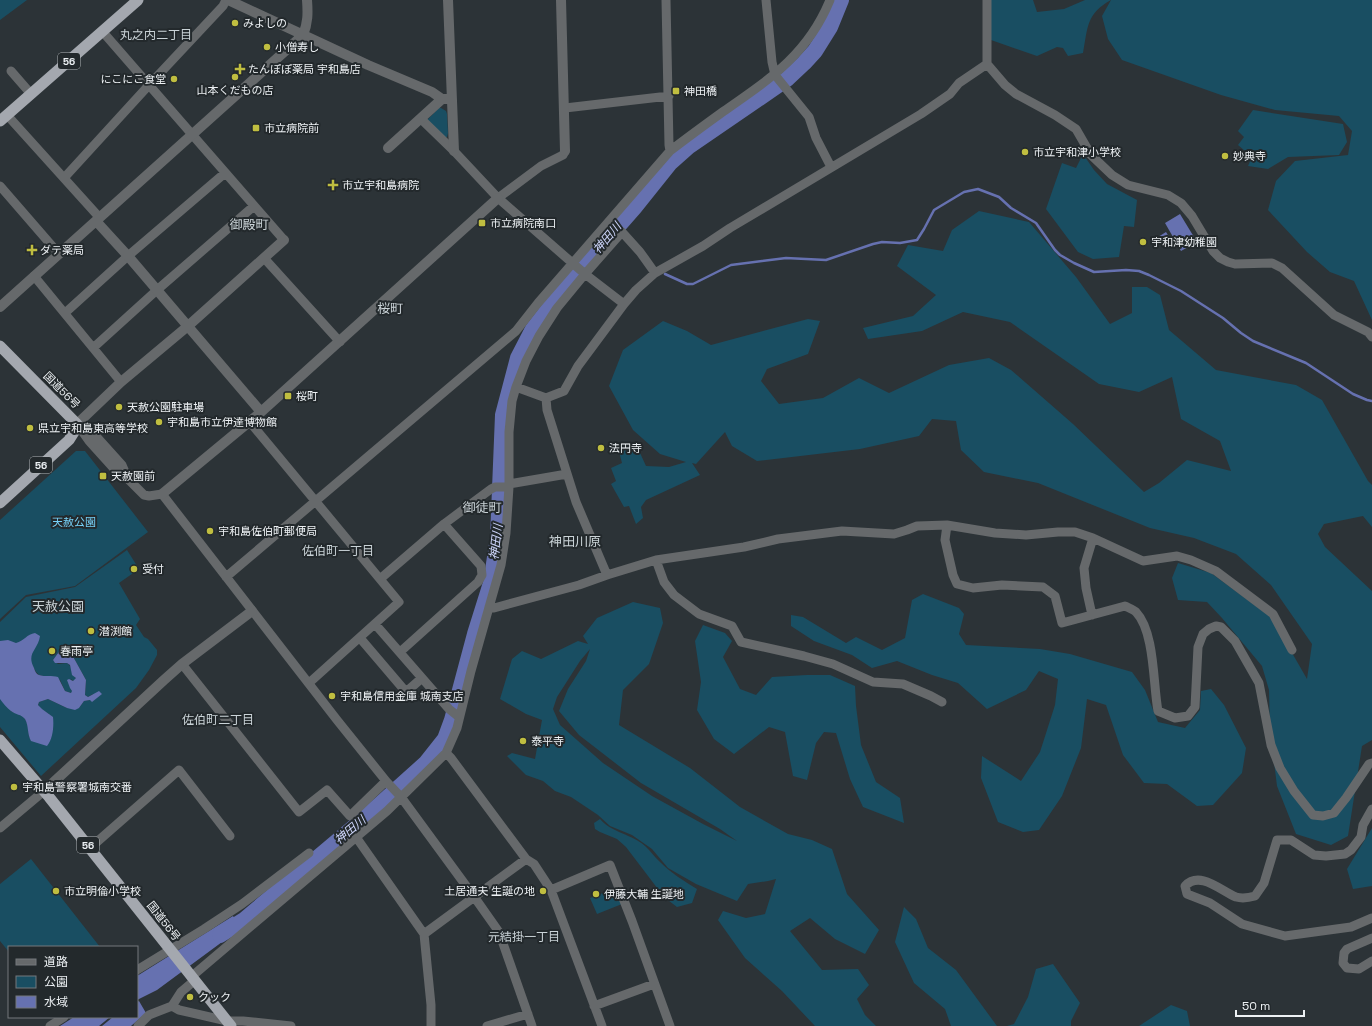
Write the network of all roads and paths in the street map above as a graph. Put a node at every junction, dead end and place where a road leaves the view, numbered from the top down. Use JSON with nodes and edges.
{"nodes":[{"id":1,"x":138,"y":0,"type":"edge"},
{"id":2,"x":227,"y":0,"type":"edge"},
{"id":3,"x":307,"y":0,"type":"edge"},
{"id":4,"x":448,"y":0,"type":"edge"},
{"id":5,"x":561,"y":0,"type":"edge"},
{"id":6,"x":666,"y":0,"type":"edge"},
{"id":7,"x":766,"y":0,"type":"edge"},
{"id":8,"x":830,"y":0,"type":"edge"},
{"id":9,"x":987,"y":0,"type":"edge"},
{"id":10,"x":102,"y":31,"type":"junction"},
{"id":11,"x":303,"y":35,"type":"junction"},
{"id":12,"x":987,"y":64,"type":"junction"},
{"id":13,"x":11,"y":71,"type":"dead end"},
{"id":14,"x":779,"y":80,"type":"junction"},
{"id":15,"x":149,"y":85,"type":"junction"},
{"id":16,"x":31,"y":94,"type":"junction"},
{"id":17,"x":669,"y":96,"type":"junction"},
{"id":18,"x":447,"y":99,"type":"junction"},
{"id":19,"x":564,"y":108,"type":"junction"},
{"id":20,"x":3,"y":118,"type":"edge"},
{"id":21,"x":421,"y":119,"type":"junction"},
{"id":22,"x":192,"y":135,"type":"junction"},
{"id":23,"x":388,"y":148,"type":"dead end"},
{"id":24,"x":454,"y":151,"type":"junction"},
{"id":25,"x":565,"y":151,"type":"joint"},
{"id":26,"x":670,"y":151,"type":"junction"},
{"id":27,"x":831,"y":168,"type":"junction"},
{"id":28,"x":225,"y":173,"type":"junction"},
{"id":29,"x":64,"y":178,"type":"junction"},
{"id":30,"x":0,"y":186,"type":"edge"},
{"id":31,"x":498,"y":198,"type":"junction"},
{"id":32,"x":254,"y":206,"type":"junction"},
{"id":33,"x":98,"y":219,"type":"junction"},
{"id":34,"x":284,"y":240,"type":"joint"},
{"id":35,"x":59,"y":254,"type":"junction"},
{"id":36,"x":128,"y":256,"type":"junction"},
{"id":37,"x":264,"y":258,"type":"junction"},
{"id":38,"x":574,"y":264,"type":"junction"},
{"id":39,"x":584,"y":273,"type":"junction"},
{"id":40,"x":655,"y":273,"type":"junction"},
{"id":41,"x":34,"y":276,"type":"junction"},
{"id":42,"x":157,"y":290,"type":"junction"},
{"id":43,"x":624,"y":304,"type":"junction"},
{"id":44,"x":0,"y":307,"type":"edge"},
{"id":45,"x":65,"y":313,"type":"junction"},
{"id":46,"x":188,"y":326,"type":"junction"},
{"id":47,"x":1372,"y":337,"type":"edge"},
{"id":48,"x":340,"y":342,"type":"junction"},
{"id":49,"x":0,"y":346,"type":"edge"},
{"id":50,"x":93,"y":348,"type":"junction"},
{"id":51,"x":121,"y":382,"type":"junction"},
{"id":52,"x":516,"y":388,"type":"junction"},
{"id":53,"x":546,"y":398,"type":"junction"},
{"id":54,"x":261,"y":412,"type":"junction"},
{"id":55,"x":249,"y":421,"type":"junction"},
{"id":56,"x":77,"y":424,"type":"junction"},
{"id":57,"x":567,"y":474,"type":"junction"},
{"id":58,"x":508,"y":486,"type":"junction"},
{"id":59,"x":162,"y":494,"type":"junction"},
{"id":60,"x":315,"y":501,"type":"junction"},
{"id":61,"x":0,"y":503,"type":"edge"},
{"id":62,"x":444,"y":524,"type":"junction"},
{"id":63,"x":947,"y":525,"type":"junction"},
{"id":64,"x":1092,"y":538,"type":"junction"},
{"id":65,"x":656,"y":560,"type":"junction"},
{"id":66,"x":607,"y":575,"type":"junction"},
{"id":67,"x":226,"y":577,"type":"junction"},
{"id":68,"x":380,"y":579,"type":"junction"},
{"id":69,"x":489,"y":607,"type":"junction"},
{"id":70,"x":252,"y":611,"type":"junction"},
{"id":71,"x":1092,"y":615,"type":"junction"},
{"id":72,"x":375,"y":624,"type":"junction"},
{"id":73,"x":360,"y":638,"type":"junction"},
{"id":74,"x":1292,"y":650,"type":"dead end"},
{"id":75,"x":400,"y":652,"type":"junction"},
{"id":76,"x":182,"y":664,"type":"junction"},
{"id":77,"x":422,"y":678,"type":"junction"},
{"id":78,"x":309,"y":684,"type":"junction"},
{"id":79,"x":942,"y":702,"type":"dead end"},
{"id":80,"x":456,"y":715,"type":"junction"},
{"id":81,"x":0,"y":740,"type":"edge"},
{"id":82,"x":446,"y":753,"type":"junction"},
{"id":83,"x":1372,"y":763,"type":"edge"},
{"id":84,"x":388,"y":783,"type":"junction"},
{"id":85,"x":44,"y":791,"type":"junction"},
{"id":86,"x":399,"y":796,"type":"junction"},
{"id":87,"x":1372,"y":809,"type":"edge"},
{"id":88,"x":0,"y":828,"type":"edge"},
{"id":89,"x":230,"y":836,"type":"dead end"},
{"id":90,"x":356,"y":838,"type":"junction"},
{"id":91,"x":90,"y":848,"type":"junction"},
{"id":92,"x":309,"y":853,"type":"dead end"},
{"id":93,"x":526,"y":859,"type":"junction"},
{"id":94,"x":551,"y":890,"type":"junction"},
{"id":95,"x":475,"y":898,"type":"junction"},
{"id":96,"x":1372,"y":918,"type":"edge"},
{"id":97,"x":424,"y":934,"type":"junction"},
{"id":98,"x":1372,"y":938,"type":"edge"},
{"id":99,"x":171,"y":952,"type":"junction"},
{"id":100,"x":1372,"y":961,"type":"edge"},
{"id":101,"x":138,"y":969,"type":"edge"},
{"id":102,"x":191,"y":977,"type":"junction"},
{"id":103,"x":654,"y":984,"type":"junction"},
{"id":104,"x":172,"y":1006,"type":"junction"},
{"id":105,"x":594,"y":1006,"type":"junction"},
{"id":106,"x":528,"y":1014,"type":"junction"},
{"id":107,"x":62,"y":1018,"type":"edge"},
{"id":108,"x":229,"y":1024,"type":"edge"},
{"id":109,"x":50,"y":1026,"type":"edge"},
{"id":110,"x":138,"y":1026,"type":"edge"},
{"id":111,"x":291,"y":1026,"type":"edge"},
{"id":112,"x":431,"y":1026,"type":"edge"},
{"id":113,"x":487,"y":1026,"type":"edge"},
{"id":114,"x":532,"y":1026,"type":"edge"},
{"id":115,"x":602,"y":1026,"type":"edge"},
{"id":116,"x":670,"y":1026,"type":"edge"}],
"edges":[{"from":1,"to":10,"type":"highway","number":"56"},
{"from":2,"to":11,"type":"street"},
{"from":2,"to":15,"type":"street"},
{"from":3,"to":11,"type":"street"},
{"from":4,"to":18,"type":"street"},
{"from":5,"to":19,"type":"street"},
{"from":6,"to":17,"type":"street"},
{"from":7,"to":14,"type":"street"},
{"from":8,"to":14,"type":"street"},
{"from":9,"to":12,"type":"street"},
{"from":10,"to":15,"type":"street"},
{"from":10,"to":16,"type":"highway","number":"56"},
{"from":11,"to":18,"type":"street"},
{"from":11,"to":22,"type":"street"},
{"from":12,"to":27,"type":"street"},
{"from":12,"to":47,"type":"street"},
{"from":13,"to":16,"type":"street"},
{"from":14,"to":26,"type":"street"},
{"from":14,"to":27,"type":"street"},
{"from":15,"to":22,"type":"street"},
{"from":15,"to":29,"type":"street"},
{"from":16,"to":20,"type":"highway","number":"56"},
{"from":17,"to":19,"type":"street"},
{"from":17,"to":26,"type":"street"},
{"from":18,"to":21,"type":"street"},
{"from":18,"to":24,"type":"street"},
{"from":19,"to":25,"type":"street"},
{"from":20,"to":29,"type":"street"},
{"from":21,"to":23,"type":"street"},
{"from":21,"to":24,"type":"street"},
{"from":22,"to":28,"type":"street"},
{"from":22,"to":33,"type":"street"},
{"from":24,"to":31,"type":"street"},
{"from":25,"to":31,"type":"street"},
{"from":26,"to":38,"type":"street"},
{"from":27,"to":40,"type":"street"},
{"from":28,"to":32,"type":"street"},
{"from":28,"to":36,"type":"street"},
{"from":29,"to":33,"type":"street"},
{"from":30,"to":35,"type":"street"},
{"from":31,"to":38,"type":"street"},
{"from":31,"to":48,"type":"street"},
{"from":32,"to":34,"type":"street"},
{"from":32,"to":42,"type":"street"},
{"from":33,"to":35,"type":"street"},
{"from":33,"to":36,"type":"street"},
{"from":34,"to":37,"type":"street"},
{"from":35,"to":41,"type":"street"},
{"from":36,"to":42,"type":"street"},
{"from":36,"to":45,"type":"street"},
{"from":37,"to":46,"type":"street"},
{"from":37,"to":48,"type":"street"},
{"from":38,"to":39,"type":"street"},
{"from":38,"to":60,"type":"street"},
{"from":39,"to":40,"type":"street"},
{"from":39,"to":43,"type":"street"},
{"from":39,"to":52,"type":"street"},
{"from":40,"to":43,"type":"street"},
{"from":41,"to":44,"type":"street"},
{"from":41,"to":45,"type":"street"},
{"from":42,"to":46,"type":"street"},
{"from":42,"to":50,"type":"street"},
{"from":43,"to":53,"type":"street"},
{"from":45,"to":50,"type":"street"},
{"from":46,"to":51,"type":"street"},
{"from":46,"to":54,"type":"street"},
{"from":48,"to":54,"type":"street"},
{"from":49,"to":56,"type":"highway","name":"国道56号"},
{"from":50,"to":51,"type":"street"},
{"from":51,"to":56,"type":"street"},
{"from":52,"to":53,"type":"street"},
{"from":52,"to":58,"type":"street"},
{"from":53,"to":57,"type":"street"},
{"from":54,"to":55,"type":"street"},
{"from":55,"to":59,"type":"street"},
{"from":55,"to":60,"type":"street"},
{"from":56,"to":59,"type":"street"},
{"from":56,"to":61,"type":"highway","name":"国道56号","number":"56"},
{"from":57,"to":58,"type":"street"},
{"from":57,"to":66,"type":"street"},
{"from":58,"to":62,"type":"street"},
{"from":58,"to":69,"type":"street"},
{"from":59,"to":67,"type":"street"},
{"from":60,"to":67,"type":"street"},
{"from":60,"to":68,"type":"street"},
{"from":62,"to":68,"type":"street"},
{"from":62,"to":75,"type":"street"},
{"from":63,"to":64,"type":"street"},
{"from":63,"to":65,"type":"street"},
{"from":63,"to":71,"type":"street"},
{"from":64,"to":71,"type":"street"},
{"from":64,"to":74,"type":"street"},
{"from":65,"to":66,"type":"street"},
{"from":65,"to":79,"type":"street"},
{"from":66,"to":69,"type":"street"},
{"from":67,"to":70,"type":"street"},
{"from":68,"to":72,"type":"street"},
{"from":69,"to":80,"type":"street"},
{"from":70,"to":76,"type":"street"},
{"from":70,"to":78,"type":"street"},
{"from":71,"to":83,"type":"street"},
{"from":72,"to":73,"type":"street"},
{"from":72,"to":75,"type":"street"},
{"from":73,"to":77,"type":"street"},
{"from":73,"to":78,"type":"street"},
{"from":75,"to":77,"type":"street"},
{"from":76,"to":84,"type":"street"},
{"from":76,"to":85,"type":"street"},
{"from":77,"to":80,"type":"street"},
{"from":78,"to":84,"type":"street"},
{"from":80,"to":82,"type":"street"},
{"from":81,"to":85,"type":"highway","name":"国道56号","number":"56"},
{"from":82,"to":86,"type":"street"},
{"from":82,"to":93,"type":"street"},
{"from":84,"to":86,"type":"street"},
{"from":85,"to":88,"type":"street"},
{"from":85,"to":91,"type":"highway","name":"国道56号","number":"56"},
{"from":86,"to":90,"type":"street"},
{"from":86,"to":95,"type":"street"},
{"from":87,"to":96,"type":"street"},
{"from":89,"to":91,"type":"street"},
{"from":90,"to":97,"type":"street"},
{"from":90,"to":102,"type":"street"},
{"from":91,"to":99,"type":"highway","name":"国道56号","number":"56"},
{"from":92,"to":99,"type":"street"},
{"from":93,"to":94,"type":"street"},
{"from":93,"to":95,"type":"street"},
{"from":94,"to":103,"type":"street"},
{"from":94,"to":105,"type":"street"},
{"from":95,"to":97,"type":"street"},
{"from":95,"to":106,"type":"street"},
{"from":97,"to":112,"type":"street"},
{"from":98,"to":100,"type":"street"},
{"from":99,"to":101,"type":"street"},
{"from":99,"to":102,"type":"highway","name":"国道56号","number":"56"},
{"from":102,"to":104,"type":"street"},
{"from":102,"to":108,"type":"highway","name":"国道56号","number":"56"},
{"from":103,"to":105,"type":"street"},
{"from":103,"to":116,"type":"street"},
{"from":104,"to":108,"type":"street"},
{"from":104,"to":110,"type":"street"},
{"from":105,"to":115,"type":"street"},
{"from":106,"to":113,"type":"street"},
{"from":106,"to":114,"type":"street"},
{"from":107,"to":109,"type":"street"},
{"from":108,"to":111,"type":"street"}]}
